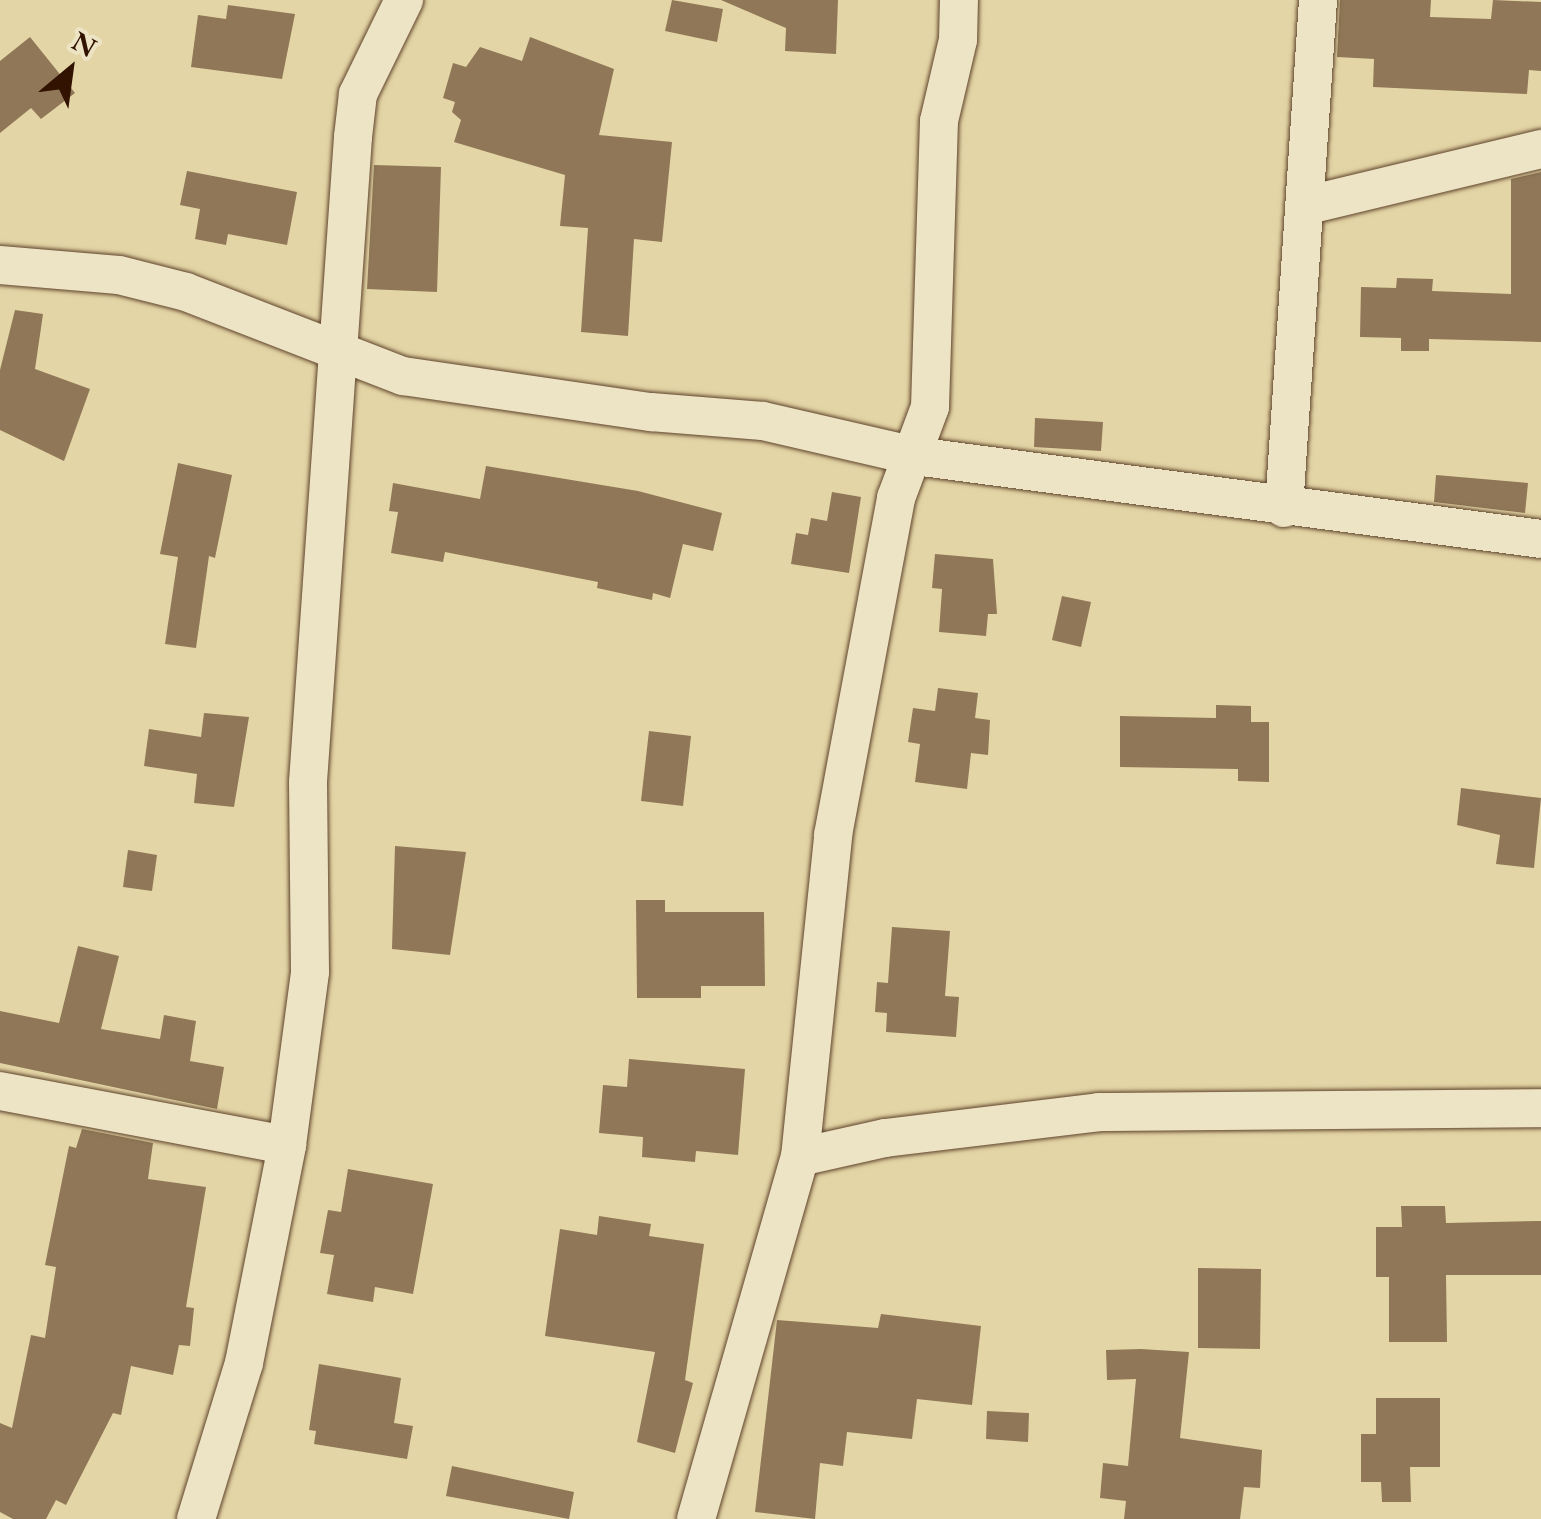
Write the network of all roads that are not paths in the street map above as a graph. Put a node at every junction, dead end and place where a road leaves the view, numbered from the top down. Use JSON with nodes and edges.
{"nodes":[{"id":1,"x":404,"y":0,"type":"edge"},
{"id":2,"x":960,"y":0,"type":"edge"},
{"id":3,"x":1318,"y":0,"type":"edge"},
{"id":4,"x":1541,"y":149,"type":"edge"},
{"id":5,"x":1308,"y":205,"type":"junction"},
{"id":6,"x":0,"y":265,"type":"edge"},
{"id":7,"x":342,"y":354,"type":"junction"},
{"id":8,"x":915,"y":456,"type":"junction"},
{"id":9,"x":1284,"y":508,"type":"junction"},
{"id":10,"x":1541,"y":539,"type":"edge"},
{"id":11,"x":0,"y":1091,"type":"edge"},
{"id":12,"x":1541,"y":1108,"type":"edge"},
{"id":13,"x":287,"y":1146,"type":"junction"},
{"id":14,"x":800,"y":1156,"type":"junction"},
{"id":15,"x":196,"y":1519,"type":"edge"},
{"id":16,"x":696,"y":1519,"type":"edge"}],
"edges":[{"from":1,"to":7,"type":"street"},
{"from":2,"to":8,"type":"street"},
{"from":3,"to":5,"type":"street"},
{"from":4,"to":5,"type":"street"},
{"from":5,"to":9,"type":"street"},
{"from":6,"to":7,"type":"street"},
{"from":7,"to":8,"type":"street"},
{"from":7,"to":13,"type":"street"},
{"from":8,"to":9,"type":"street"},
{"from":8,"to":14,"type":"street"},
{"from":9,"to":10,"type":"street"},
{"from":11,"to":13,"type":"street"},
{"from":12,"to":14,"type":"street"},
{"from":13,"to":15,"type":"street"},
{"from":14,"to":16,"type":"street"}]}
